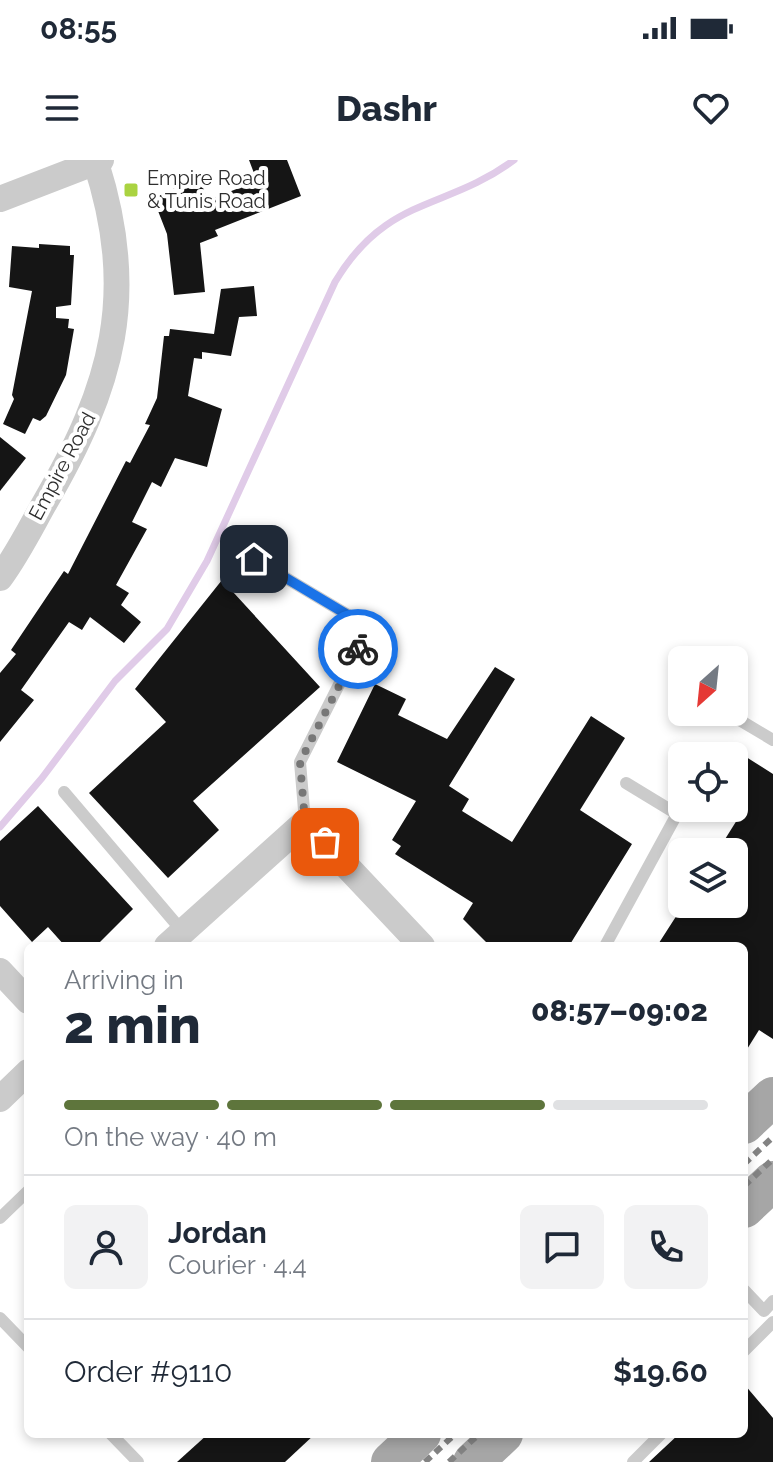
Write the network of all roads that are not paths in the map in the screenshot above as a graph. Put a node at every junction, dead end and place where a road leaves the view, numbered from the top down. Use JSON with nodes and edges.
{"nodes":[{"id":1,"x":97,"y":161,"type":"edge"},
{"id":2,"x":0,"y":199,"type":"edge"},
{"id":3,"x":254,"y":559,"type":"dead end"},
{"id":4,"x":1,"y":573,"type":"edge"},
{"id":5,"x":748,"y":725,"type":"edge"},
{"id":6,"x":773,"y":740,"type":"edge"},
{"id":7,"x":626,"y":783,"type":"dead end"},
{"id":8,"x":64,"y":792,"type":"dead end"},
{"id":9,"x":305,"y":822,"type":"junction"},
{"id":10,"x":175,"y":939,"type":"edge"},
{"id":11,"x":418,"y":942,"type":"edge"},
{"id":12,"x":607,"y":942,"type":"edge"},
{"id":13,"x":0,"y":971,"type":"edge"},
{"id":14,"x":24,"y":997,"type":"edge"},
{"id":15,"x":24,"y":1076,"type":"edge"},
{"id":16,"x":773,"y":1097,"type":"edge"},
{"id":17,"x":0,"y":1099,"type":"edge"},
{"id":18,"x":748,"y":1120,"type":"edge"},
{"id":19,"x":773,"y":1181,"type":"edge"},
{"id":20,"x":24,"y":1195,"type":"edge"},
{"id":21,"x":748,"y":1204,"type":"edge"},
{"id":22,"x":0,"y":1218,"type":"edge"},
{"id":23,"x":748,"y":1294,"type":"edge"},
{"id":24,"x":771,"y":1314,"type":"edge"},
{"id":25,"x":0,"y":1318,"type":"edge"},
{"id":26,"x":24,"y":1343,"type":"edge"},
{"id":27,"x":748,"y":1346,"type":"edge"},
{"id":28,"x":115,"y":1438,"type":"edge"},
{"id":29,"x":417,"y":1438,"type":"edge"},
{"id":30,"x":499,"y":1438,"type":"edge"},
{"id":31,"x":657,"y":1438,"type":"edge"},
{"id":32,"x":138,"y":1462,"type":"edge"},
{"id":33,"x":391,"y":1462,"type":"edge"},
{"id":34,"x":473,"y":1462,"type":"edge"},
{"id":35,"x":633,"y":1462,"type":"edge"}],
"edges":[{"from":1,"to":2,"type":"street"},
{"from":1,"to":4,"type":"street","name":"Empire Road"},
{"from":3,"to":9,"type":"lane"},
{"from":5,"to":6,"type":"lane"},
{"from":7,"to":12,"type":"lane"},
{"from":8,"to":10,"type":"lane"},
{"from":9,"to":10,"type":"street"},
{"from":9,"to":11,"type":"street"},
{"from":13,"to":14,"type":"street"},
{"from":15,"to":17,"type":"street"},
{"from":16,"to":18,"type":"main road"},
{"from":19,"to":21,"type":"main road"},
{"from":20,"to":22,"type":"lane"},
{"from":23,"to":24,"type":"lane"},
{"from":24,"to":27,"type":"lane"},
{"from":25,"to":26,"type":"lane"},
{"from":28,"to":32,"type":"lane"},
{"from":29,"to":33,"type":"main road"},
{"from":30,"to":34,"type":"main road"},
{"from":31,"to":35,"type":"lane"}]}
